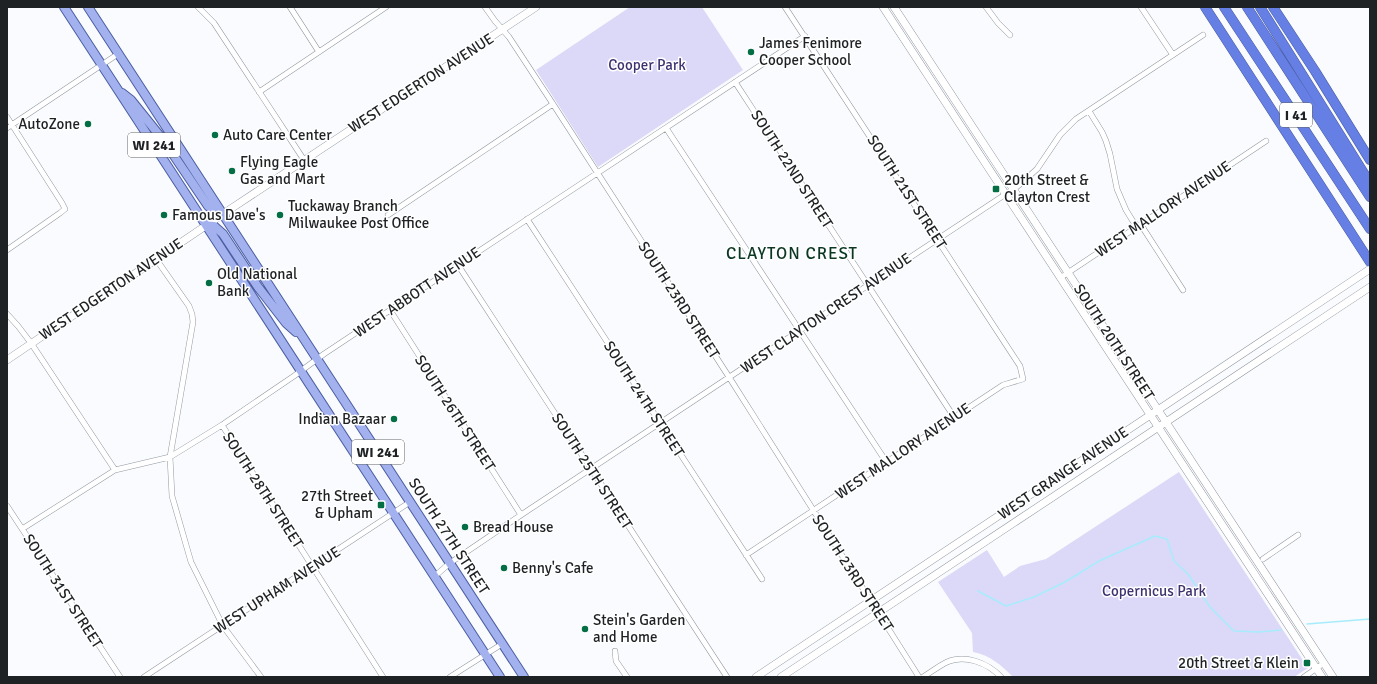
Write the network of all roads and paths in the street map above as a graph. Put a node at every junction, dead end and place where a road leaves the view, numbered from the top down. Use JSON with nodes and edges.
{"nodes":[{"id":1,"x":64,"y":7,"type":"edge"},
{"id":2,"x":88,"y":7,"type":"edge"},
{"id":3,"x":198,"y":7,"type":"edge"},
{"id":4,"x":290,"y":7,"type":"edge"},
{"id":5,"x":386,"y":7,"type":"edge"},
{"id":6,"x":486,"y":7,"type":"edge"},
{"id":7,"x":536,"y":7,"type":"edge"},
{"id":8,"x":785,"y":7,"type":"edge"},
{"id":9,"x":883,"y":7,"type":"edge"},
{"id":10,"x":894,"y":7,"type":"edge"},
{"id":11,"x":986,"y":7,"type":"edge"},
{"id":12,"x":1141,"y":7,"type":"edge"},
{"id":13,"x":1205,"y":7,"type":"edge"},
{"id":14,"x":1224,"y":7,"type":"edge"},
{"id":15,"x":1247,"y":7,"type":"edge"},
{"id":16,"x":1260,"y":7,"type":"edge"},
{"id":17,"x":1273,"y":7,"type":"edge"},
{"id":18,"x":502,"y":30,"type":"junction"},
{"id":19,"x":1010,"y":35,"type":"dead end"},
{"id":20,"x":1203,"y":35,"type":"dead end"},
{"id":21,"x":805,"y":36,"type":"junction"},
{"id":22,"x":320,"y":52,"type":"junction"},
{"id":23,"x":118,"y":54,"type":"junction"},
{"id":24,"x":1173,"y":55,"type":"junction"},
{"id":25,"x":101,"y":64,"type":"junction"},
{"id":26,"x":735,"y":82,"type":"junction"},
{"id":27,"x":117,"y":89,"type":"junction"},
{"id":28,"x":259,"y":92,"type":"junction"},
{"id":29,"x":553,"y":104,"type":"junction"},
{"id":30,"x":1089,"y":111,"type":"junction"},
{"id":31,"x":7,"y":117,"type":"edge"},
{"id":32,"x":12,"y":125,"type":"junction"},
{"id":33,"x":7,"y":128,"type":"edge"},
{"id":34,"x":666,"y":128,"type":"junction"},
{"id":35,"x":1266,"y":141,"type":"dead end"},
{"id":36,"x":304,"y":160,"type":"junction"},
{"id":37,"x":1370,"y":160,"type":"edge"},
{"id":38,"x":598,"y":174,"type":"junction"},
{"id":39,"x":1370,"y":183,"type":"edge"},
{"id":40,"x":1013,"y":189,"type":"junction"},
{"id":41,"x":1005,"y":194,"type":"junction"},
{"id":42,"x":1370,"y":197,"type":"edge"},
{"id":43,"x":223,"y":214,"type":"junction"},
{"id":44,"x":388,"y":215,"type":"dead end"},
{"id":45,"x":527,"y":219,"type":"junction"},
{"id":46,"x":206,"y":225,"type":"junction"},
{"id":47,"x":1139,"y":226,"type":"junction"},
{"id":48,"x":1370,"y":229,"type":"edge"},
{"id":49,"x":1352,"y":234,"type":"junction"},
{"id":50,"x":937,"y":239,"type":"junction"},
{"id":51,"x":7,"y":250,"type":"edge"},
{"id":52,"x":156,"y":259,"type":"junction"},
{"id":53,"x":1370,"y":262,"type":"edge"},
{"id":54,"x":458,"y":265,"type":"junction"},
{"id":55,"x":1370,"y":266,"type":"edge"},
{"id":56,"x":1370,"y":269,"type":"edge"},
{"id":57,"x":1068,"y":272,"type":"junction"},
{"id":58,"x":1060,"y":278,"type":"junction"},
{"id":59,"x":868,"y":286,"type":"junction"},
{"id":60,"x":1369,"y":287,"type":"edge"},
{"id":61,"x":1183,"y":290,"type":"dead end"},
{"id":62,"x":1317,"y":305,"type":"junction"},
{"id":63,"x":390,"y":310,"type":"junction"},
{"id":64,"x":7,"y":314,"type":"edge"},
{"id":65,"x":1324,"y":317,"type":"junction"},
{"id":66,"x":798,"y":331,"type":"junction"},
{"id":67,"x":303,"y":338,"type":"junction"},
{"id":68,"x":31,"y":343,"type":"junction"},
{"id":69,"x":317,"y":359,"type":"junction"},
{"id":70,"x":7,"y":360,"type":"edge"},
{"id":71,"x":301,"y":371,"type":"junction"},
{"id":72,"x":729,"y":377,"type":"junction"},
{"id":73,"x":1023,"y":380,"type":"joint"},
{"id":74,"x":1191,"y":388,"type":"junction"},
{"id":75,"x":1199,"y":400,"type":"junction"},
{"id":76,"x":1158,"y":410,"type":"junction"},
{"id":77,"x":1150,"y":416,"type":"junction"},
{"id":78,"x":954,"y":418,"type":"junction"},
{"id":79,"x":1166,"y":422,"type":"junction"},
{"id":80,"x":660,"y":424,"type":"junction"},
{"id":81,"x":222,"y":425,"type":"junction"},
{"id":82,"x":1158,"y":427,"type":"junction"},
{"id":83,"x":1120,"y":435,"type":"junction"},
{"id":84,"x":1128,"y":447,"type":"junction"},
{"id":85,"x":170,"y":457,"type":"junction"},
{"id":86,"x":886,"y":463,"type":"junction"},
{"id":87,"x":592,"y":469,"type":"junction"},
{"id":88,"x":115,"y":470,"type":"junction"},
{"id":89,"x":410,"y":502,"type":"junction"},
{"id":90,"x":7,"y":506,"type":"edge"},
{"id":91,"x":1012,"y":507,"type":"junction"},
{"id":92,"x":813,"y":511,"type":"junction"},
{"id":93,"x":393,"y":513,"type":"junction"},
{"id":94,"x":521,"y":515,"type":"junction"},
{"id":95,"x":1019,"y":519,"type":"junction"},
{"id":96,"x":22,"y":529,"type":"junction"},
{"id":97,"x":1298,"y":535,"type":"dead end"},
{"id":98,"x":746,"y":556,"type":"junction"},
{"id":99,"x":1263,"y":559,"type":"dead end"},
{"id":100,"x":450,"y":563,"type":"junction"},
{"id":101,"x":312,"y":566,"type":"junction"},
{"id":102,"x":435,"y":576,"type":"junction"},
{"id":103,"x":762,"y":579,"type":"dead end"},
{"id":104,"x":900,"y":582,"type":"junction"},
{"id":105,"x":907,"y":593,"type":"junction"},
{"id":106,"x":870,"y":601,"type":"junction"},
{"id":107,"x":878,"y":612,"type":"junction"},
{"id":108,"x":838,"y":623,"type":"junction"},
{"id":109,"x":223,"y":626,"type":"junction"},
{"id":110,"x":845,"y":634,"type":"junction"},
{"id":111,"x":502,"y":644,"type":"junction"},
{"id":112,"x":615,"y":651,"type":"dead end"},
{"id":113,"x":485,"y":654,"type":"junction"},
{"id":114,"x":1324,"y":663,"type":"junction"},
{"id":115,"x":1316,"y":669,"type":"junction"},
{"id":116,"x":120,"y":677,"type":"edge"},
{"id":117,"x":144,"y":677,"type":"edge"},
{"id":118,"x":261,"y":677,"type":"edge"},
{"id":119,"x":383,"y":677,"type":"edge"},
{"id":120,"x":450,"y":677,"type":"edge"},
{"id":121,"x":500,"y":677,"type":"edge"},
{"id":122,"x":524,"y":677,"type":"edge"},
{"id":123,"x":627,"y":677,"type":"edge"},
{"id":124,"x":727,"y":677,"type":"edge"},
{"id":125,"x":756,"y":677,"type":"edge"},
{"id":126,"x":781,"y":677,"type":"edge"},
{"id":127,"x":919,"y":677,"type":"edge"},
{"id":128,"x":924,"y":677,"type":"edge"},
{"id":129,"x":1001,"y":677,"type":"edge"},
{"id":130,"x":1304,"y":677,"type":"edge"},
{"id":131,"x":1322,"y":677,"type":"edge"},
{"id":132,"x":1333,"y":677,"type":"edge"}],
"edges":[{"from":1,"to":25,"type":"main road","number":"WI 241"},
{"from":2,"to":23,"type":"main road","name":"SOUTH 27TH STREET","number":"WI 241"},
{"from":3,"to":28,"type":"street"},
{"from":4,"to":22,"type":"street"},
{"from":5,"to":22,"type":"street"},
{"from":6,"to":18,"type":"street","name":"SOUTH 23RD STREET"},
{"from":7,"to":18,"type":"street","name":"WEST EDGERTON AVENUE"},
{"from":8,"to":21,"type":"street","name":"SOUTH 21ST STREET"},
{"from":9,"to":41,"type":"street","name":"SOUTH 20TH STREET"},
{"from":10,"to":40,"type":"street","name":"SOUTH 20TH STREET"},
{"from":11,"to":19,"type":"street"},
{"from":12,"to":24,"type":"street"},
{"from":13,"to":49,"type":"highway"},
{"from":14,"to":48,"type":"highway","number":"I 41"},
{"from":15,"to":42,"type":"highway"},
{"from":16,"to":39,"type":"highway","number":"I 41"},
{"from":17,"to":37,"type":"highway"},
{"from":18,"to":29,"type":"street","name":"SOUTH 23RD STREET"},
{"from":18,"to":36,"type":"street","name":"WEST EDGERTON AVENUE"},
{"from":20,"to":24,"type":"street","name":"WEST CLAYTON CREST AVENUE"},
{"from":21,"to":26,"type":"street","name":"WEST ABBOTT AVENUE"},
{"from":21,"to":50,"type":"street","name":"SOUTH 21ST STREET"},
{"from":22,"to":28,"type":"street"},
{"from":23,"to":25,"type":"street"},
{"from":23,"to":43,"type":"main road","name":"SOUTH 27TH STREET","number":"WI 241"},
{"from":24,"to":30,"type":"street","name":"WEST CLAYTON CREST AVENUE"},
{"from":25,"to":27,"type":"main road","number":"WI 241"},
{"from":25,"to":32,"type":"street"},
{"from":26,"to":34,"type":"street","name":"WEST ABBOTT AVENUE"},
{"from":26,"to":59,"type":"street","name":"SOUTH 22ND STREET"},
{"from":27,"to":43,"type":"main road"},
{"from":27,"to":46,"type":"main road","number":"WI 241"},
{"from":28,"to":36,"type":"street"},
{"from":29,"to":38,"type":"street","name":"SOUTH 23RD STREET"},
{"from":29,"to":44,"type":"street"},
{"from":30,"to":40,"type":"street","name":"WEST CLAYTON CREST AVENUE"},
{"from":30,"to":47,"type":"street"},
{"from":31,"to":32,"type":"street"},
{"from":32,"to":33,"type":"street"},
{"from":32,"to":51,"type":"street"},
{"from":34,"to":38,"type":"street","name":"WEST ABBOTT AVENUE"},
{"from":34,"to":66,"type":"street"},
{"from":35,"to":47,"type":"street","name":"WEST MALLORY AVENUE"},
{"from":36,"to":43,"type":"street","name":"WEST EDGERTON AVENUE"},
{"from":38,"to":45,"type":"street","name":"WEST ABBOTT AVENUE"},
{"from":38,"to":72,"type":"street","name":"SOUTH 23RD STREET"},
{"from":40,"to":41,"type":"street","name":"WEST CLAYTON CREST AVENUE"},
{"from":40,"to":57,"type":"street","name":"SOUTH 20TH STREET"},
{"from":41,"to":50,"type":"street","name":"WEST CLAYTON CREST AVENUE"},
{"from":41,"to":58,"type":"street","name":"SOUTH 20TH STREET"},
{"from":43,"to":46,"type":"street","name":"WEST EDGERTON AVENUE"},
{"from":43,"to":67,"type":"main road","name":"SOUTH 27TH STREET","number":"WI 241"},
{"from":45,"to":54,"type":"street","name":"WEST ABBOTT AVENUE"},
{"from":45,"to":80,"type":"street","name":"SOUTH 24TH STREET"},
{"from":46,"to":52,"type":"street","name":"WEST EDGERTON AVENUE"},
{"from":46,"to":67,"type":"main road"},
{"from":46,"to":71,"type":"main road","number":"WI 241"},
{"from":47,"to":57,"type":"street","name":"WEST MALLORY AVENUE"},
{"from":47,"to":61,"type":"street"},
{"from":49,"to":53,"type":"highway"},
{"from":49,"to":55,"type":"highway"},
{"from":50,"to":59,"type":"street","name":"WEST CLAYTON CREST AVENUE"},
{"from":50,"to":73,"type":"street","name":"SOUTH 21ST STREET"},
{"from":52,"to":68,"type":"street","name":"WEST EDGERTON AVENUE"},
{"from":52,"to":85,"type":"street"},
{"from":54,"to":63,"type":"street","name":"WEST ABBOTT AVENUE"},
{"from":54,"to":87,"type":"street","name":"SOUTH 25TH STREET"},
{"from":56,"to":62,"type":"street","name":"WEST GRANGE AVENUE"},
{"from":57,"to":58,"type":"street","name":"WEST MALLORY AVENUE"},
{"from":57,"to":76,"type":"street","name":"SOUTH 20TH STREET"},
{"from":58,"to":77,"type":"street","name":"SOUTH 20TH STREET"},
{"from":59,"to":66,"type":"street","name":"WEST CLAYTON CREST AVENUE"},
{"from":59,"to":78,"type":"street","name":"SOUTH 22ND STREET"},
{"from":60,"to":65,"type":"street","name":"WEST GRANGE AVENUE"},
{"from":62,"to":65,"type":"street"},
{"from":62,"to":74,"type":"street","name":"WEST GRANGE AVENUE"},
{"from":63,"to":69,"type":"street","name":"WEST ABBOTT AVENUE"},
{"from":63,"to":94,"type":"street","name":"SOUTH 26TH STREET"},
{"from":64,"to":68,"type":"street"},
{"from":65,"to":75,"type":"street","name":"WEST GRANGE AVENUE"},
{"from":66,"to":72,"type":"street","name":"WEST CLAYTON CREST AVENUE"},
{"from":66,"to":86,"type":"street"},
{"from":67,"to":69,"type":"main road","name":"SOUTH 27TH STREET","number":"WI 241"},
{"from":68,"to":70,"type":"street","name":"WEST EDGERTON AVENUE"},
{"from":68,"to":88,"type":"street"},
{"from":69,"to":71,"type":"street","name":"WEST ABBOTT AVENUE"},
{"from":69,"to":89,"type":"main road","name":"SOUTH 27TH STREET","number":"WI 241"},
{"from":71,"to":81,"type":"street","name":"WEST ABBOTT AVENUE"},
{"from":71,"to":93,"type":"main road","number":"WI 241"},
{"from":72,"to":80,"type":"street","name":"WEST CLAYTON CREST AVENUE"},
{"from":72,"to":92,"type":"street","name":"SOUTH 23RD STREET"},
{"from":73,"to":78,"type":"street","name":"WEST MALLORY AVENUE"},
{"from":74,"to":75,"type":"street"},
{"from":74,"to":76,"type":"street","name":"WEST GRANGE AVENUE"},
{"from":75,"to":79,"type":"street","name":"WEST GRANGE AVENUE"},
{"from":76,"to":77,"type":"street","name":"WEST GRANGE AVENUE"},
{"from":76,"to":79,"type":"street","name":"SOUTH 20TH STREET"},
{"from":77,"to":82,"type":"street","name":"SOUTH 20TH STREET"},
{"from":77,"to":83,"type":"street","name":"WEST GRANGE AVENUE"},
{"from":78,"to":86,"type":"street","name":"WEST MALLORY AVENUE"},
{"from":79,"to":82,"type":"street","name":"WEST GRANGE AVENUE"},
{"from":79,"to":114,"type":"street","name":"SOUTH 20TH STREET"},
{"from":80,"to":87,"type":"street","name":"WEST CLAYTON CREST AVENUE"},
{"from":80,"to":98,"type":"street","name":"SOUTH 24TH STREET"},
{"from":81,"to":85,"type":"street","name":"WEST ABBOTT AVENUE"},
{"from":81,"to":101,"type":"street","name":"SOUTH 28TH STREET"},
{"from":82,"to":84,"type":"street","name":"WEST GRANGE AVENUE"},
{"from":82,"to":115,"type":"street","name":"SOUTH 20TH STREET"},
{"from":83,"to":84,"type":"street"},
{"from":83,"to":91,"type":"street","name":"WEST GRANGE AVENUE"},
{"from":84,"to":95,"type":"street","name":"WEST GRANGE AVENUE"},
{"from":85,"to":88,"type":"street","name":"WEST ABBOTT AVENUE"},
{"from":85,"to":109,"type":"street"},
{"from":86,"to":92,"type":"street","name":"WEST MALLORY AVENUE"},
{"from":87,"to":94,"type":"street","name":"WEST CLAYTON CREST AVENUE"},
{"from":87,"to":124,"type":"street","name":"SOUTH 25TH STREET"},
{"from":88,"to":96,"type":"street","name":"WEST ABBOTT AVENUE"},
{"from":89,"to":93,"type":"street","name":"WEST UPHAM AVENUE"},
{"from":89,"to":100,"type":"main road","name":"SOUTH 27TH STREET","number":"WI 241"},
{"from":90,"to":96,"type":"street","name":"SOUTH 31ST STREET"},
{"from":91,"to":95,"type":"street"},
{"from":91,"to":104,"type":"street","name":"WEST GRANGE AVENUE"},
{"from":92,"to":98,"type":"street","name":"WEST MALLORY AVENUE"},
{"from":92,"to":106,"type":"street","name":"SOUTH 23RD STREET"},
{"from":93,"to":101,"type":"street","name":"WEST UPHAM AVENUE"},
{"from":93,"to":102,"type":"main road","number":"WI 241"},
{"from":94,"to":100,"type":"street","name":"WEST CLAYTON CREST AVENUE"},
{"from":95,"to":105,"type":"street","name":"WEST GRANGE AVENUE"},
{"from":96,"to":116,"type":"street","name":"SOUTH 31ST STREET"},
{"from":97,"to":99,"type":"street"},
{"from":98,"to":103,"type":"street","name":"SOUTH 24TH STREET"},
{"from":100,"to":102,"type":"street","name":"WEST CLAYTON CREST AVENUE"},
{"from":100,"to":111,"type":"main road","name":"SOUTH 27TH STREET","number":"WI 241"},
{"from":101,"to":109,"type":"street","name":"WEST UPHAM AVENUE"},
{"from":101,"to":119,"type":"street","name":"SOUTH 28TH STREET"},
{"from":102,"to":113,"type":"main road","number":"WI 241"},
{"from":104,"to":105,"type":"street"},
{"from":104,"to":106,"type":"street","name":"WEST GRANGE AVENUE"},
{"from":105,"to":107,"type":"street","name":"WEST GRANGE AVENUE"},
{"from":106,"to":107,"type":"street","name":"SOUTH 23RD STREET"},
{"from":106,"to":108,"type":"street","name":"WEST GRANGE AVENUE"},
{"from":107,"to":110,"type":"street","name":"WEST GRANGE AVENUE"},
{"from":107,"to":127,"type":"street","name":"SOUTH 23RD STREET"},
{"from":108,"to":110,"type":"street"},
{"from":108,"to":125,"type":"street","name":"WEST GRANGE AVENUE"},
{"from":109,"to":117,"type":"street","name":"WEST UPHAM AVENUE"},
{"from":109,"to":118,"type":"street"},
{"from":110,"to":126,"type":"street","name":"WEST GRANGE AVENUE"},
{"from":111,"to":113,"type":"street"},
{"from":111,"to":122,"type":"main road","name":"SOUTH 27TH STREET","number":"WI 241"},
{"from":112,"to":123,"type":"street"},
{"from":113,"to":120,"type":"street"},
{"from":113,"to":121,"type":"main road","number":"WI 241"},
{"from":114,"to":115,"type":"street"},
{"from":114,"to":132,"type":"street","name":"SOUTH 20TH STREET"},
{"from":115,"to":130,"type":"street"},
{"from":115,"to":131,"type":"street","name":"SOUTH 20TH STREET"},
{"from":128,"to":129,"type":"street"}]}
